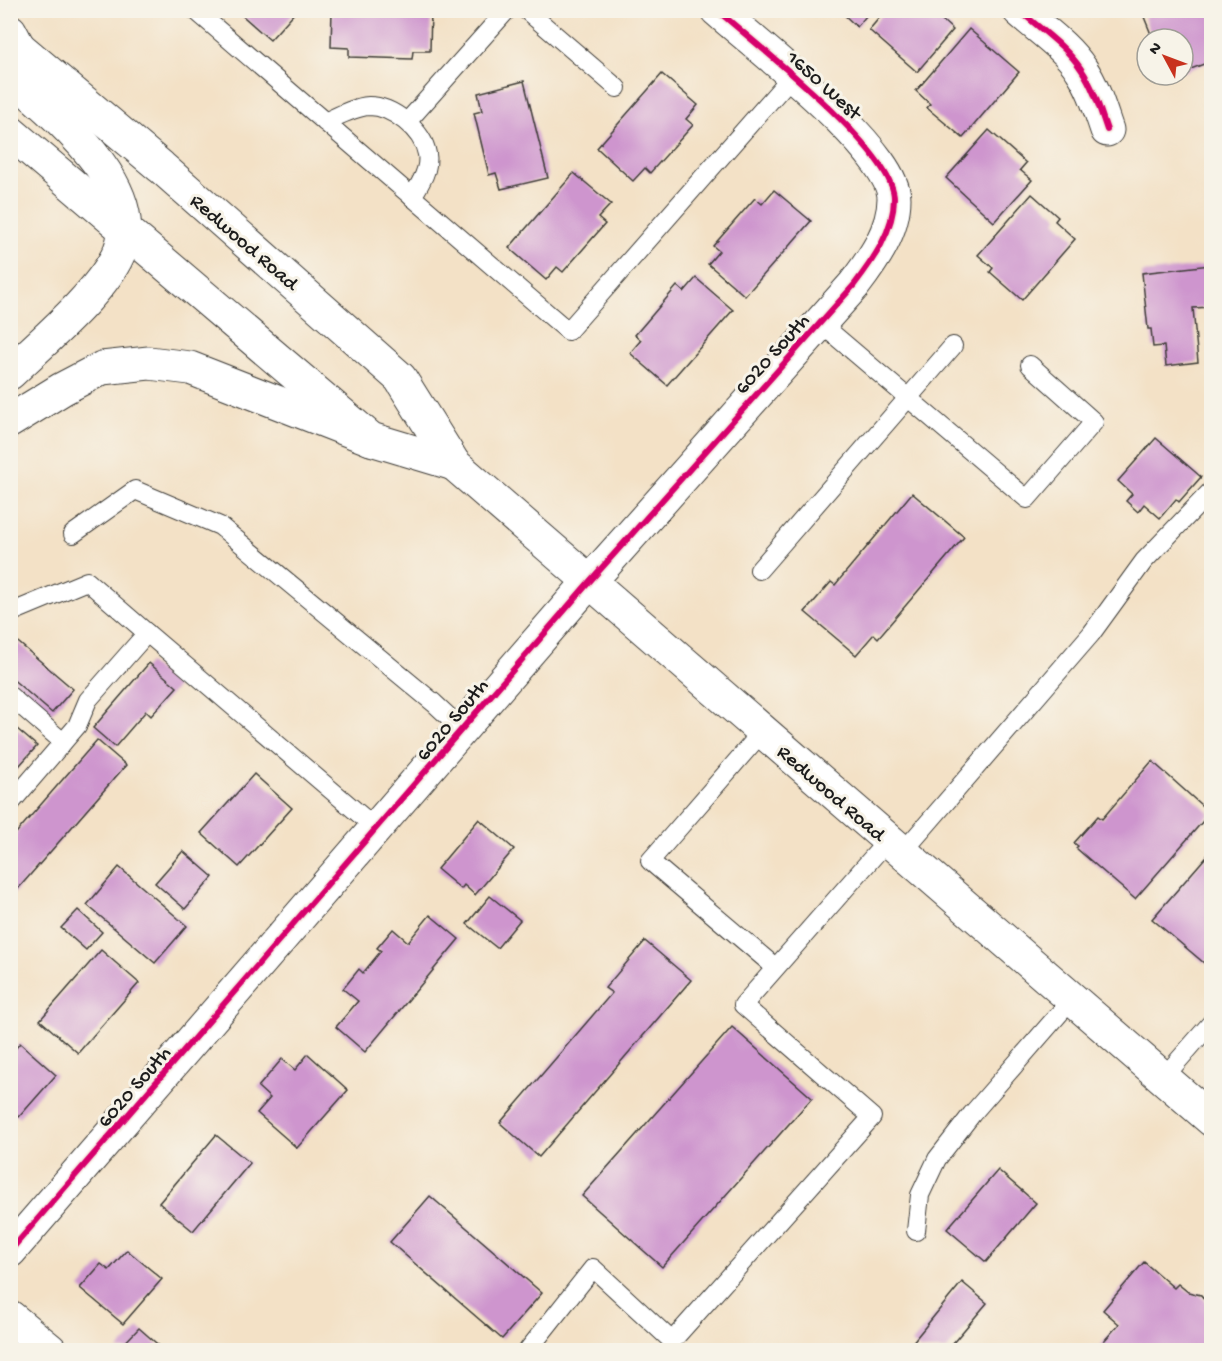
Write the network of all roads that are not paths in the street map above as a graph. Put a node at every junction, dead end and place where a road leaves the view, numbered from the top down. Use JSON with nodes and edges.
{"nodes":[{"id":1,"x":195,"y":10,"type":"edge"},
{"id":2,"x":507,"y":10,"type":"edge"},
{"id":3,"x":526,"y":10,"type":"edge"},
{"id":4,"x":717,"y":10,"type":"edge"},
{"id":5,"x":1019,"y":10,"type":"edge"},
{"id":6,"x":13,"y":48,"type":"edge"},
{"id":7,"x":792,"y":76,"type":"junction"},
{"id":8,"x":617,"y":88,"type":"dead end"},
{"id":9,"x":325,"y":122,"type":"junction"},
{"id":10,"x":407,"y":122,"type":"junction"},
{"id":11,"x":1107,"y":130,"type":"dead end"},
{"id":12,"x":10,"y":132,"type":"edge"},
{"id":13,"x":412,"y":197,"type":"junction"},
{"id":14,"x":894,"y":197,"type":"joint"},
{"id":15,"x":125,"y":232,"type":"junction"},
{"id":16,"x":820,"y":323,"type":"junction"},
{"id":17,"x":953,"y":346,"type":"dead end"},
{"id":18,"x":1030,"y":365,"type":"dead end"},
{"id":19,"x":10,"y":373,"type":"edge"},
{"id":20,"x":909,"y":397,"type":"junction"},
{"id":21,"x":10,"y":421,"type":"edge"},
{"id":22,"x":371,"y":439,"type":"junction"},
{"id":23,"x":454,"y":464,"type":"junction"},
{"id":24,"x":1212,"y":490,"type":"edge"},
{"id":25,"x":73,"y":534,"type":"dead end"},
{"id":26,"x":759,"y":570,"type":"dead end"},
{"id":27,"x":590,"y":581,"type":"junction"},
{"id":28,"x":10,"y":613,"type":"edge"},
{"id":29,"x":147,"y":633,"type":"junction"},
{"id":30,"x":10,"y":696,"type":"edge"},
{"id":31,"x":463,"y":730,"type":"junction"},
{"id":32,"x":762,"y":732,"type":"junction"},
{"id":33,"x":63,"y":742,"type":"junction"},
{"id":34,"x":10,"y":804,"type":"edge"},
{"id":35,"x":378,"y":830,"type":"junction"},
{"id":36,"x":895,"y":846,"type":"junction"},
{"id":37,"x":775,"y":967,"type":"junction"},
{"id":38,"x":1072,"y":999,"type":"junction"},
{"id":39,"x":1212,"y":1022,"type":"edge"},
{"id":40,"x":1163,"y":1078,"type":"junction"},
{"id":41,"x":1212,"y":1120,"type":"edge"},
{"id":42,"x":916,"y":1231,"type":"dead end"},
{"id":43,"x":10,"y":1251,"type":"edge"},
{"id":44,"x":10,"y":1317,"type":"edge"},
{"id":45,"x":50,"y":1350,"type":"edge"},
{"id":46,"x":528,"y":1350,"type":"edge"}],
"edges":[{"from":1,"to":9,"type":"lane"},
{"from":2,"to":10,"type":"lane"},
{"from":3,"to":8,"type":"lane"},
{"from":4,"to":7,"type":"main road","name":"1650 West"},
{"from":5,"to":11,"type":"main road"},
{"from":6,"to":15,"type":"main road"},
{"from":6,"to":23,"type":"main road","name":"Redwood Road"},
{"from":7,"to":13,"type":"lane"},
{"from":7,"to":14,"type":"main road","name":"1650 West"},
{"from":9,"to":10,"type":"lane"},
{"from":9,"to":13,"type":"lane"},
{"from":10,"to":13,"type":"lane"},
{"from":12,"to":15,"type":"main road","name":"Redwood Road"},
{"from":14,"to":16,"type":"main road","name":"6020 South"},
{"from":15,"to":19,"type":"main road"},
{"from":15,"to":22,"type":"main road","name":"Redwood Road"},
{"from":16,"to":20,"type":"lane"},
{"from":16,"to":27,"type":"main road","name":"6020 South"},
{"from":17,"to":20,"type":"lane"},
{"from":18,"to":20,"type":"lane"},
{"from":20,"to":26,"type":"lane"},
{"from":21,"to":22,"type":"main road"},
{"from":22,"to":23,"type":"main road","name":"Redwood Road"},
{"from":23,"to":27,"type":"main road","name":"Redwood Road"},
{"from":24,"to":36,"type":"lane"},
{"from":25,"to":31,"type":"lane"},
{"from":27,"to":31,"type":"main road","name":"6020 South"},
{"from":27,"to":32,"type":"main road","name":"Redwood Road"},
{"from":28,"to":29,"type":"lane"},
{"from":29,"to":33,"type":"lane"},
{"from":29,"to":35,"type":"lane"},
{"from":30,"to":33,"type":"lane"},
{"from":31,"to":35,"type":"main road","name":"6020 South"},
{"from":32,"to":36,"type":"main road","name":"Redwood Road"},
{"from":32,"to":37,"type":"lane"},
{"from":33,"to":34,"type":"lane"},
{"from":35,"to":43,"type":"main road","name":"6020 South"},
{"from":36,"to":37,"type":"lane"},
{"from":36,"to":38,"type":"main road","name":"Redwood Road"},
{"from":37,"to":46,"type":"lane"},
{"from":38,"to":40,"type":"main road","name":"Redwood Road"},
{"from":38,"to":42,"type":"lane"},
{"from":39,"to":40,"type":"lane"},
{"from":40,"to":41,"type":"main road","name":"Redwood Road"},
{"from":44,"to":45,"type":"main road"}]}
